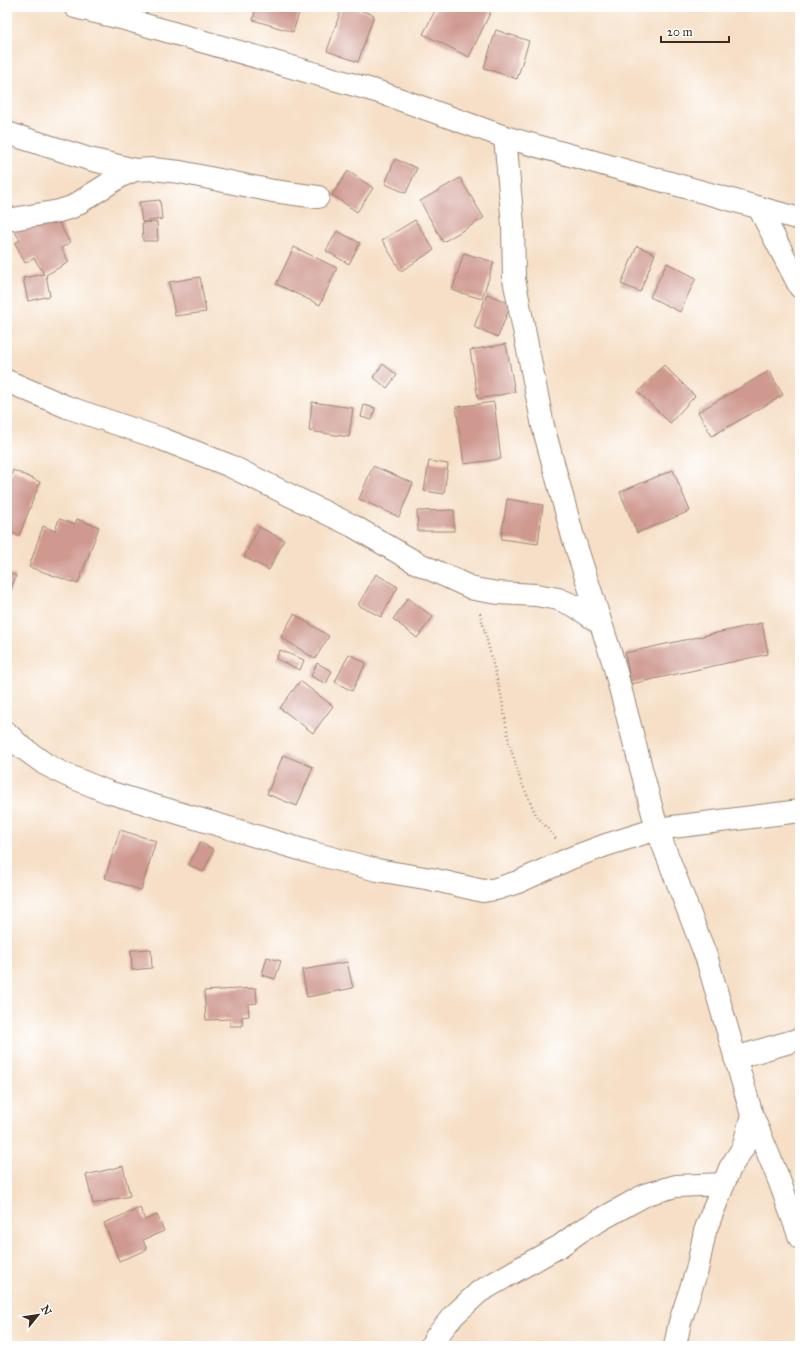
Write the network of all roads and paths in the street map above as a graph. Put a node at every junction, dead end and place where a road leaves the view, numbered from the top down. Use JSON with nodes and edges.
{"nodes":[{"id":1,"x":75,"y":7,"type":"edge"},
{"id":2,"x":7,"y":133,"type":"edge"},
{"id":3,"x":505,"y":138,"type":"junction"},
{"id":4,"x":135,"y":170,"type":"junction"},
{"id":5,"x":318,"y":197,"type":"dead end"},
{"id":6,"x":759,"y":208,"type":"junction"},
{"id":7,"x":800,"y":219,"type":"edge"},
{"id":8,"x":7,"y":220,"type":"edge"},
{"id":9,"x":800,"y":287,"type":"edge"},
{"id":10,"x":7,"y":381,"type":"edge"},
{"id":11,"x":474,"y":589,"type":"junction"},
{"id":12,"x":600,"y":624,"type":"junction"},
{"id":13,"x":7,"y":733,"type":"edge"},
{"id":14,"x":800,"y":811,"type":"edge"},
{"id":15,"x":657,"y":829,"type":"junction"},
{"id":16,"x":571,"y":858,"type":"junction"},
{"id":17,"x":800,"y":1040,"type":"edge"},
{"id":18,"x":735,"y":1058,"type":"junction"},
{"id":19,"x":752,"y":1115,"type":"junction"},
{"id":20,"x":724,"y":1184,"type":"junction"},
{"id":21,"x":800,"y":1238,"type":"edge"},
{"id":22,"x":431,"y":1346,"type":"edge"},
{"id":23,"x":675,"y":1346,"type":"edge"}],
"edges":[{"from":1,"to":3,"type":"street"},
{"from":2,"to":4,"type":"street"},
{"from":3,"to":6,"type":"street"},
{"from":3,"to":12,"type":"street"},
{"from":4,"to":5,"type":"street"},
{"from":4,"to":8,"type":"street"},
{"from":6,"to":7,"type":"street"},
{"from":6,"to":9,"type":"street"},
{"from":10,"to":11,"type":"street"},
{"from":11,"to":12,"type":"street"},
{"from":11,"to":16,"type":"path"},
{"from":12,"to":15,"type":"street"},
{"from":13,"to":16,"type":"street"},
{"from":14,"to":15,"type":"street"},
{"from":15,"to":16,"type":"street"},
{"from":15,"to":18,"type":"street"},
{"from":17,"to":18,"type":"street"},
{"from":18,"to":19,"type":"street"},
{"from":19,"to":20,"type":"street"},
{"from":19,"to":21,"type":"street"},
{"from":20,"to":22,"type":"street"},
{"from":20,"to":23,"type":"street"}]}
